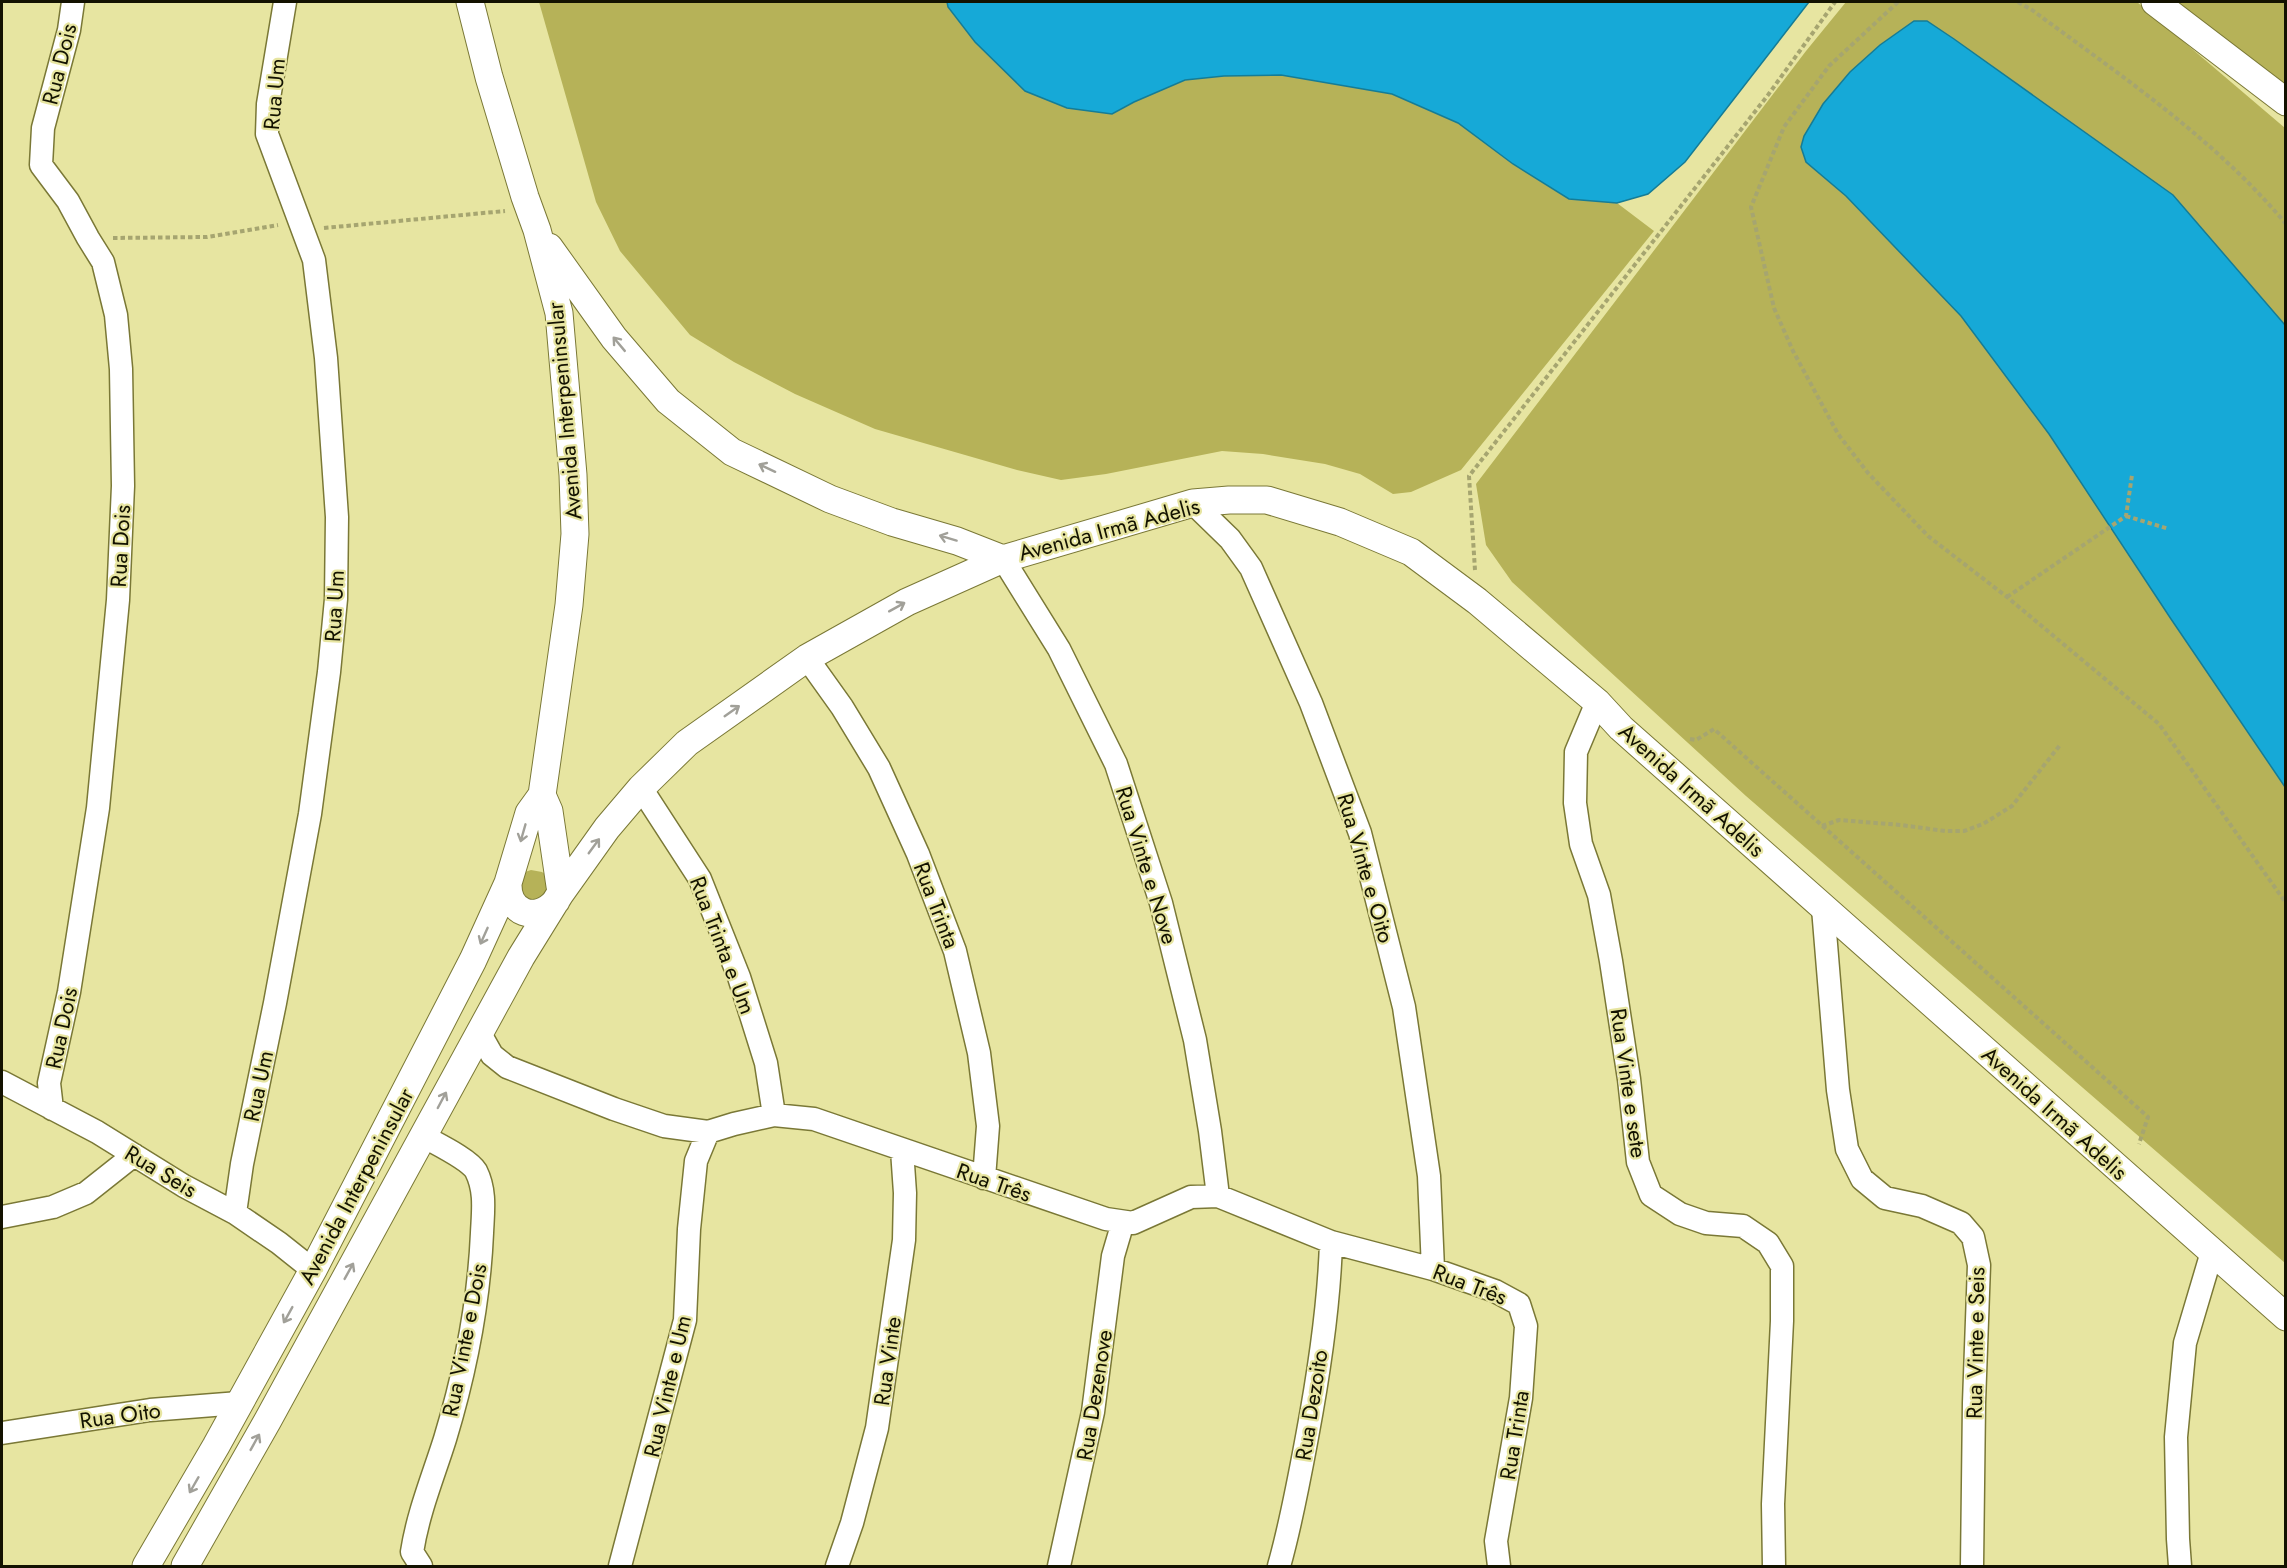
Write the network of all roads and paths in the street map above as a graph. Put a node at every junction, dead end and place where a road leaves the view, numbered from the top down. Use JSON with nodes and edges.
{"nodes":[{"id":1,"x":73,"y":2,"type":"edge"},
{"id":2,"x":285,"y":2,"type":"edge"},
{"id":3,"x":470,"y":2,"type":"edge"},
{"id":4,"x":1836,"y":2,"type":"edge"},
{"id":5,"x":1898,"y":2,"type":"edge"},
{"id":6,"x":2018,"y":2,"type":"edge"},
{"id":7,"x":2155,"y":2,"type":"edge"},
{"id":8,"x":2286,"y":102,"type":"edge"},
{"id":9,"x":525,"y":197,"type":"junction"},
{"id":10,"x":2286,"y":224,"type":"edge"},
{"id":11,"x":303,"y":230,"type":"junction"},
{"id":12,"x":537,"y":230,"type":"junction"},
{"id":13,"x":87,"y":238,"type":"junction"},
{"id":14,"x":2132,"y":475,"type":"dead end"},
{"id":15,"x":1193,"y":503,"type":"junction"},
{"id":16,"x":2126,"y":516,"type":"junction"},
{"id":17,"x":2169,"y":529,"type":"dead end"},
{"id":18,"x":1003,"y":559,"type":"junction"},
{"id":19,"x":2007,"y":597,"type":"junction"},
{"id":20,"x":1477,"y":601,"type":"junction"},
{"id":21,"x":807,"y":658,"type":"junction"},
{"id":22,"x":1597,"y":702,"type":"junction"},
{"id":23,"x":1690,"y":739,"type":"dead end"},
{"id":24,"x":2060,"y":745,"type":"dead end"},
{"id":25,"x":641,"y":788,"type":"junction"},
{"id":26,"x":542,"y":795,"type":"junction"},
{"id":27,"x":1821,"y":826,"type":"junction"},
{"id":28,"x":509,"y":879,"type":"junction"},
{"id":29,"x":559,"y":894,"type":"junction"},
{"id":30,"x":2286,"y":903,"type":"edge"},
{"id":31,"x":1823,"y":908,"type":"junction"},
{"id":32,"x":479,"y":1032,"type":"junction"},
{"id":33,"x":2,"y":1082,"type":"edge"},
{"id":34,"x":52,"y":1109,"type":"junction"},
{"id":35,"x":774,"y":1115,"type":"junction"},
{"id":36,"x":708,"y":1132,"type":"junction"},
{"id":37,"x":423,"y":1136,"type":"junction"},
{"id":38,"x":2139,"y":1144,"type":"dead end"},
{"id":39,"x":902,"y":1150,"type":"junction"},
{"id":40,"x":134,"y":1155,"type":"junction"},
{"id":41,"x":984,"y":1178,"type":"junction"},
{"id":42,"x":1218,"y":1196,"type":"junction"},
{"id":43,"x":235,"y":1213,"type":"junction"},
{"id":44,"x":2,"y":1217,"type":"edge"},
{"id":45,"x":1123,"y":1222,"type":"junction"},
{"id":46,"x":1331,"y":1242,"type":"junction"},
{"id":47,"x":2212,"y":1252,"type":"junction"},
{"id":48,"x":1433,"y":1269,"type":"junction"},
{"id":49,"x":313,"y":1270,"type":"junction"},
{"id":50,"x":1519,"y":1304,"type":"joint"},
{"id":51,"x":2286,"y":1317,"type":"edge"},
{"id":52,"x":239,"y":1403,"type":"junction"},
{"id":53,"x":2,"y":1433,"type":"edge"},
{"id":54,"x":146,"y":1566,"type":"edge"},
{"id":55,"x":185,"y":1566,"type":"edge"},
{"id":56,"x":421,"y":1566,"type":"edge"},
{"id":57,"x":620,"y":1566,"type":"edge"},
{"id":58,"x":837,"y":1566,"type":"edge"},
{"id":59,"x":1059,"y":1566,"type":"edge"},
{"id":60,"x":1279,"y":1566,"type":"edge"},
{"id":61,"x":1498,"y":1566,"type":"edge"},
{"id":62,"x":1774,"y":1566,"type":"edge"},
{"id":63,"x":1972,"y":1566,"type":"edge"},
{"id":64,"x":2181,"y":1566,"type":"edge"}],
"edges":[{"from":1,"to":13,"type":"street","name":"Rua Dois"},
{"from":2,"to":11,"type":"street","name":"Rua Um"},
{"from":3,"to":9,"type":"street","name":"Avenida Interpeninsular"},
{"from":4,"to":20,"type":"path"},
{"from":5,"to":19,"type":"path"},
{"from":6,"to":10,"type":"path"},
{"from":7,"to":8,"type":"street"},
{"from":9,"to":11,"type":"path"},
{"from":9,"to":12,"type":"street","name":"Avenida Interpeninsular"},
{"from":11,"to":13,"type":"path"},
{"from":11,"to":43,"type":"street","name":"Rua Um"},
{"from":18,"to":12,"type":"street","name":"Avenida Irmã Adelis","one_way":true},
{"from":12,"to":26,"type":"street","name":"Avenida Interpeninsular"},
{"from":13,"to":34,"type":"street","name":"Rua Dois"},
{"from":14,"to":16,"type":"path"},
{"from":15,"to":18,"type":"street","name":"Avenida Irmã Adelis"},
{"from":15,"to":20,"type":"street","name":"Avenida Irmã Adelis"},
{"from":15,"to":48,"type":"street","name":"Rua Vinte e Oito"},
{"from":16,"to":17,"type":"path"},
{"from":16,"to":19,"type":"path"},
{"from":21,"to":18,"type":"street","name":"Avenida Irmã Adelis","one_way":true},
{"from":18,"to":42,"type":"street","name":"Rua Vinte e Nove"},
{"from":19,"to":30,"type":"path"},
{"from":20,"to":22,"type":"street","name":"Avenida Irmã Adelis"},
{"from":25,"to":21,"type":"street","name":"Avenida Irmã Adelis","one_way":true},
{"from":21,"to":41,"type":"street","name":"Rua Trinta"},
{"from":22,"to":31,"type":"street","name":"Avenida Irmã Adelis"},
{"from":22,"to":62,"type":"street","name":"Rua Vinte e sete"},
{"from":23,"to":27,"type":"path"},
{"from":24,"to":27,"type":"path"},
{"from":29,"to":25,"type":"street","name":"Avenida Irmã Adelis","one_way":true},
{"from":25,"to":35,"type":"street","name":"Rua Trinta e Um"},
{"from":26,"to":28,"type":"street","name":"Avenida Interpeninsular","one_way":true},
{"from":26,"to":29,"type":"street","name":"Avenida Interpeninsular"},
{"from":27,"to":38,"type":"path"},
{"from":28,"to":29,"type":"street"},
{"from":28,"to":29,"type":"street"},
{"from":28,"to":49,"type":"street","name":"Avenida Interpeninsular","one_way":true},
{"from":29,"to":32,"type":"street","name":"Avenida Interpeninsular"},
{"from":31,"to":47,"type":"street","name":"Avenida Irmã Adelis"},
{"from":31,"to":63,"type":"street","name":"Rua Vinte e Seis"},
{"from":32,"to":36,"type":"street","name":"Rua Três"},
{"from":37,"to":32,"type":"street","name":"Avenida Interpeninsular","one_way":true},
{"from":33,"to":34,"type":"street","name":"Rua Seis"},
{"from":34,"to":40,"type":"street","name":"Rua Seis"},
{"from":35,"to":36,"type":"street","name":"Rua Três"},
{"from":35,"to":39,"type":"street","name":"Rua Três"},
{"from":36,"to":57,"type":"street","name":"Rua Vinte e Um"},
{"from":55,"to":37,"type":"street","name":"Avenida Interpeninsular","one_way":true},
{"from":37,"to":56,"type":"street","name":"Rua Vinte e Dois"},
{"from":39,"to":41,"type":"street","name":"Rua Três"},
{"from":39,"to":58,"type":"street","name":"Rua Vinte"},
{"from":40,"to":43,"type":"street","name":"Rua Seis"},
{"from":40,"to":44,"type":"street"},
{"from":41,"to":45,"type":"street","name":"Rua Três"},
{"from":42,"to":45,"type":"street","name":"Rua Três"},
{"from":42,"to":46,"type":"street","name":"Rua Três"},
{"from":43,"to":49,"type":"street","name":"Rua Seis"},
{"from":45,"to":59,"type":"street","name":"Rua Dezenove"},
{"from":46,"to":48,"type":"street","name":"Rua Três"},
{"from":46,"to":60,"type":"street","name":"Rua Dezoito"},
{"from":47,"to":51,"type":"street","name":"Avenida Irmã Adelis"},
{"from":47,"to":64,"type":"street"},
{"from":48,"to":50,"type":"street","name":"Rua Três"},
{"from":49,"to":52,"type":"street","name":"Avenida Interpeninsular","one_way":true},
{"from":50,"to":61,"type":"street","name":"Rua Trinta"},
{"from":52,"to":53,"type":"street","name":"Rua Oito"},
{"from":52,"to":54,"type":"street","name":"Avenida Interpeninsular","one_way":true}]}
